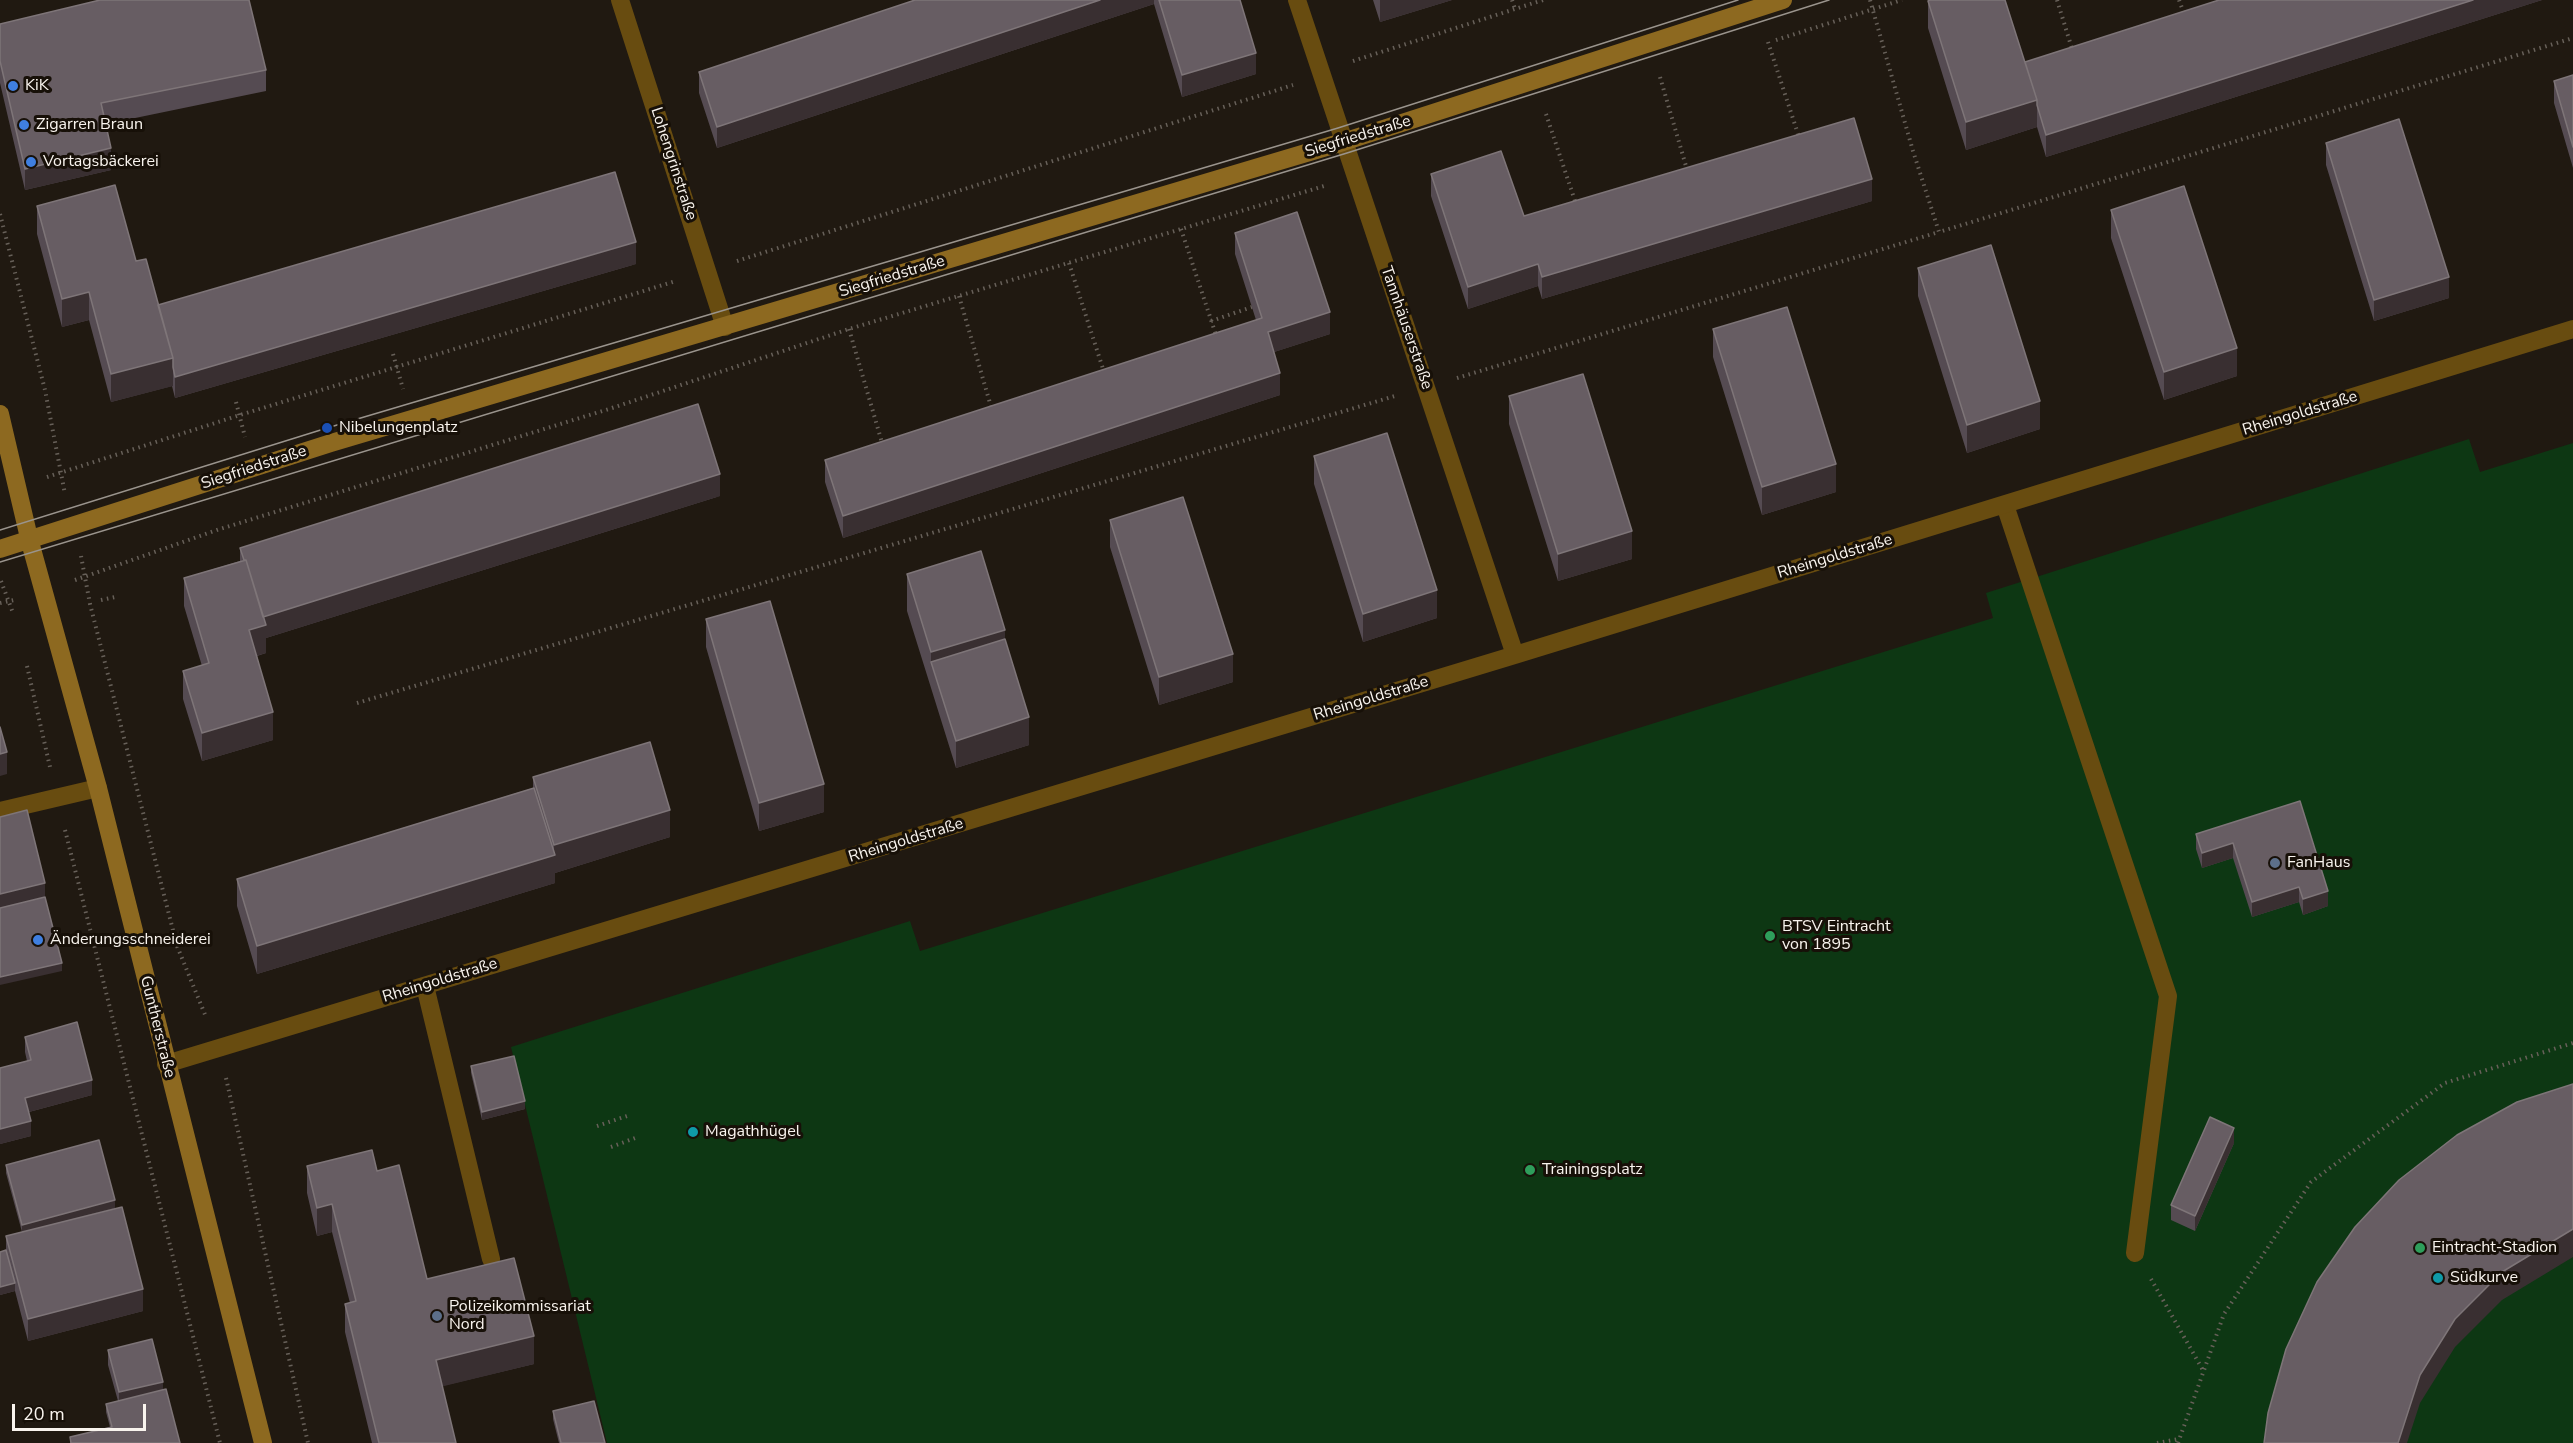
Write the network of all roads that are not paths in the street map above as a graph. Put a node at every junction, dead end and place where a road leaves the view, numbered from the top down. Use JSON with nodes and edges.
{"nodes":[{"id":1,"x":620,"y":0,"type":"edge"},
{"id":2,"x":1297,"y":0,"type":"edge"},
{"id":3,"x":1783,"y":0,"type":"edge"},
{"id":4,"x":1343,"y":142,"type":"junction"},
{"id":5,"x":725,"y":327,"type":"junction"},
{"id":6,"x":2573,"y":329,"type":"edge"},
{"id":7,"x":0,"y":414,"type":"edge"},
{"id":8,"x":2005,"y":505,"type":"junction"},
{"id":9,"x":30,"y":542,"type":"junction"},
{"id":10,"x":0,"y":549,"type":"edge"},
{"id":11,"x":1515,"y":656,"type":"junction"},
{"id":12,"x":98,"y":788,"type":"junction"},
{"id":13,"x":0,"y":811,"type":"edge"},
{"id":14,"x":425,"y":986,"type":"junction"},
{"id":15,"x":166,"y":1064,"type":"junction"},
{"id":16,"x":2135,"y":1253,"type":"road end"},
{"id":17,"x":491,"y":1259,"type":"dead end"},
{"id":18,"x":263,"y":1443,"type":"edge"}],
"edges":[{"from":1,"to":5,"type":"street","name":"Lohengrinstraße"},
{"from":2,"to":4,"type":"street","name":"Tannhäuserstraße"},
{"from":3,"to":4,"type":"street","name":"Siegfriedstraße"},
{"from":4,"to":5,"type":"street","name":"Siegfriedstraße"},
{"from":4,"to":11,"type":"street","name":"Tannhäuserstraße"},
{"from":5,"to":9,"type":"street","name":"Siegfriedstraße"},
{"from":6,"to":8,"type":"street","name":"Rheingoldstraße"},
{"from":7,"to":9,"type":"street"},
{"from":8,"to":11,"type":"street","name":"Rheingoldstraße"},
{"from":8,"to":16,"type":"street"},
{"from":9,"to":10,"type":"street","name":"Siegfriedstraße"},
{"from":9,"to":12,"type":"street","name":"Guntherstraße"},
{"from":11,"to":14,"type":"street","name":"Rheingoldstraße"},
{"from":12,"to":13,"type":"street"},
{"from":12,"to":15,"type":"street","name":"Guntherstraße"},
{"from":14,"to":15,"type":"street","name":"Rheingoldstraße"},
{"from":14,"to":17,"type":"street"},
{"from":15,"to":18,"type":"street","name":"Guntherstraße"}]}
